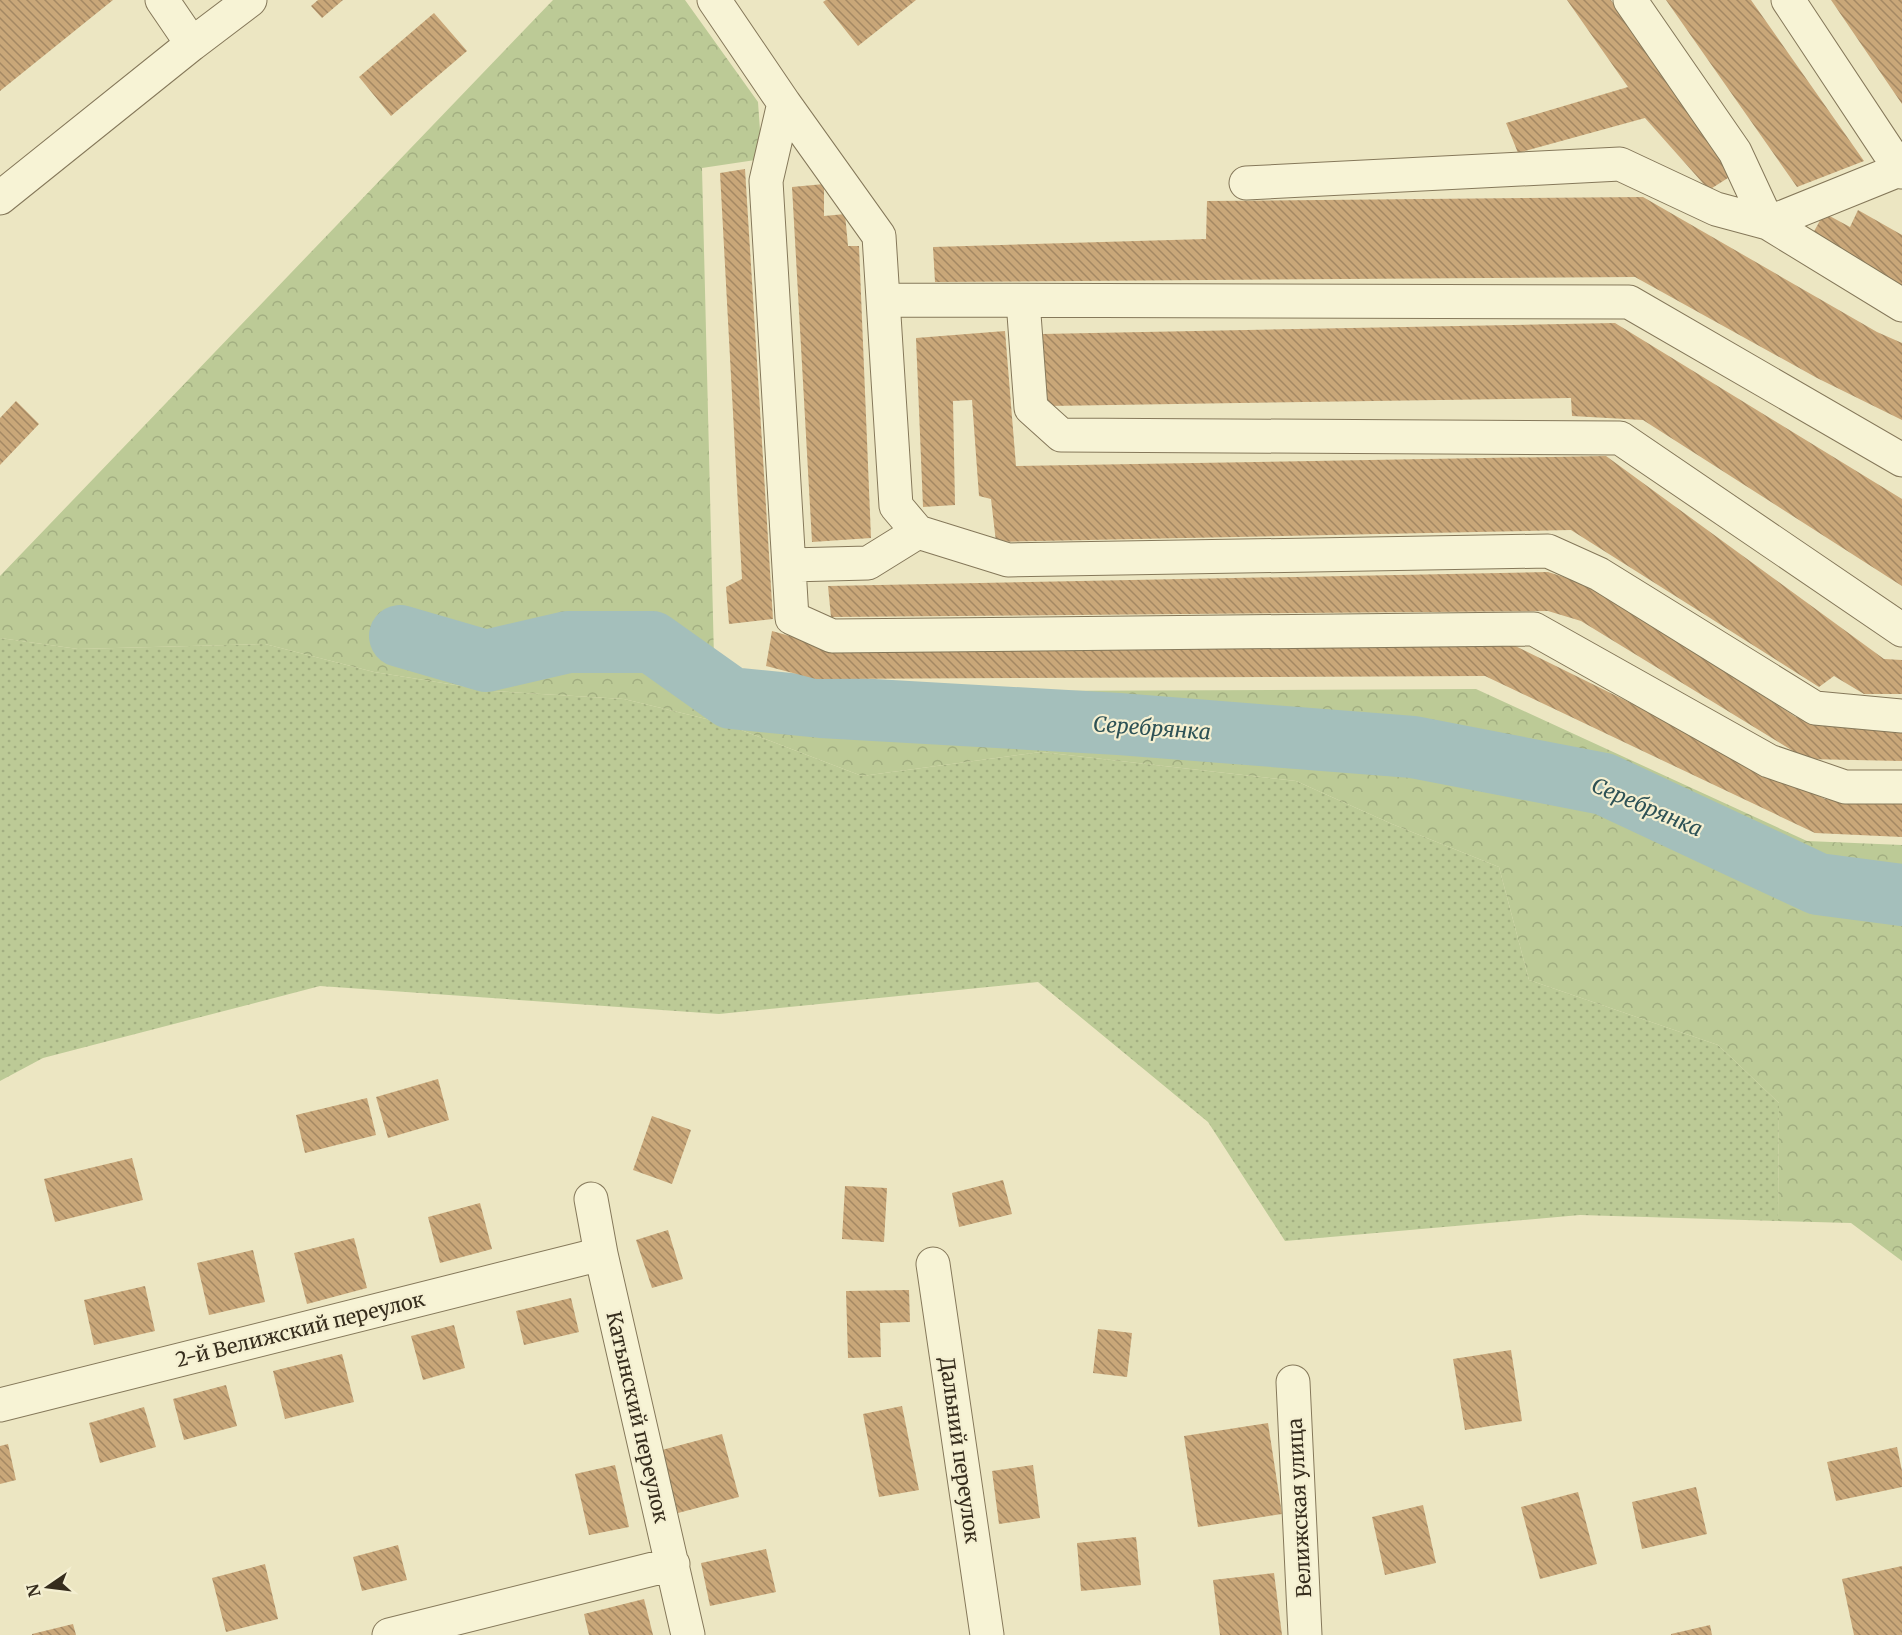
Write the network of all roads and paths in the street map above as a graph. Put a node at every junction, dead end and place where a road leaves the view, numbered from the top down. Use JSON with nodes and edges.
{"nodes":[{"id":1,"x":162,"y":0,"type":"edge"},
{"id":2,"x":250,"y":0,"type":"edge"},
{"id":3,"x":1630,"y":0,"type":"edge"},
{"id":4,"x":1788,"y":0,"type":"edge"},
{"id":5,"x":721,"y":2,"type":"edge"},
{"id":6,"x":192,"y":44,"type":"junction"},
{"id":7,"x":784,"y":103,"type":"junction"},
{"id":8,"x":1901,"y":171,"type":"edge"},
{"id":9,"x":1246,"y":183,"type":"dead end"},
{"id":10,"x":0,"y":198,"type":"edge"},
{"id":11,"x":1768,"y":223,"type":"junction"},
{"id":12,"x":883,"y":300,"type":"junction"},
{"id":13,"x":1023,"y":301,"type":"junction"},
{"id":14,"x":1902,"y":305,"type":"edge"},
{"id":15,"x":1902,"y":460,"type":"edge"},
{"id":16,"x":918,"y":532,"type":"junction"},
{"id":17,"x":790,"y":565,"type":"junction"},
{"id":18,"x":1902,"y":630,"type":"edge"},
{"id":19,"x":1902,"y":716,"type":"edge"},
{"id":20,"x":1902,"y":787,"type":"edge"},
{"id":21,"x":591,"y":1198,"type":"dead end"},
{"id":22,"x":600,"y":1254,"type":"junction"},
{"id":23,"x":933,"y":1264,"type":"dead end"},
{"id":24,"x":1293,"y":1382,"type":"dead end"},
{"id":25,"x":0,"y":1405,"type":"edge"},
{"id":26,"x":673,"y":1564,"type":"junction"},
{"id":27,"x":388,"y":1635,"type":"edge"},
{"id":28,"x":688,"y":1635,"type":"edge"},
{"id":29,"x":987,"y":1635,"type":"edge"},
{"id":30,"x":1305,"y":1635,"type":"edge"}],
"edges":[{"from":1,"to":6,"type":"street"},
{"from":2,"to":6,"type":"street"},
{"from":3,"to":11,"type":"street"},
{"from":4,"to":8,"type":"street"},
{"from":5,"to":7,"type":"street"},
{"from":6,"to":10,"type":"street"},
{"from":7,"to":12,"type":"street"},
{"from":7,"to":17,"type":"street"},
{"from":8,"to":11,"type":"street"},
{"from":9,"to":11,"type":"street"},
{"from":11,"to":14,"type":"street"},
{"from":12,"to":13,"type":"street"},
{"from":12,"to":16,"type":"street"},
{"from":13,"to":15,"type":"street"},
{"from":13,"to":18,"type":"street"},
{"from":16,"to":17,"type":"street"},
{"from":16,"to":19,"type":"street"},
{"from":17,"to":20,"type":"street"},
{"from":21,"to":22,"type":"street","name":"Катынский переулок"},
{"from":22,"to":25,"type":"street","name":"2-й Велижский переулок"},
{"from":22,"to":26,"type":"street","name":"Катынский переулок"},
{"from":23,"to":29,"type":"street","name":"Дальний переулок"},
{"from":24,"to":30,"type":"street","name":"Велижская улица"},
{"from":26,"to":27,"type":"street"},
{"from":26,"to":28,"type":"street","name":"Катынский переулок"}]}
